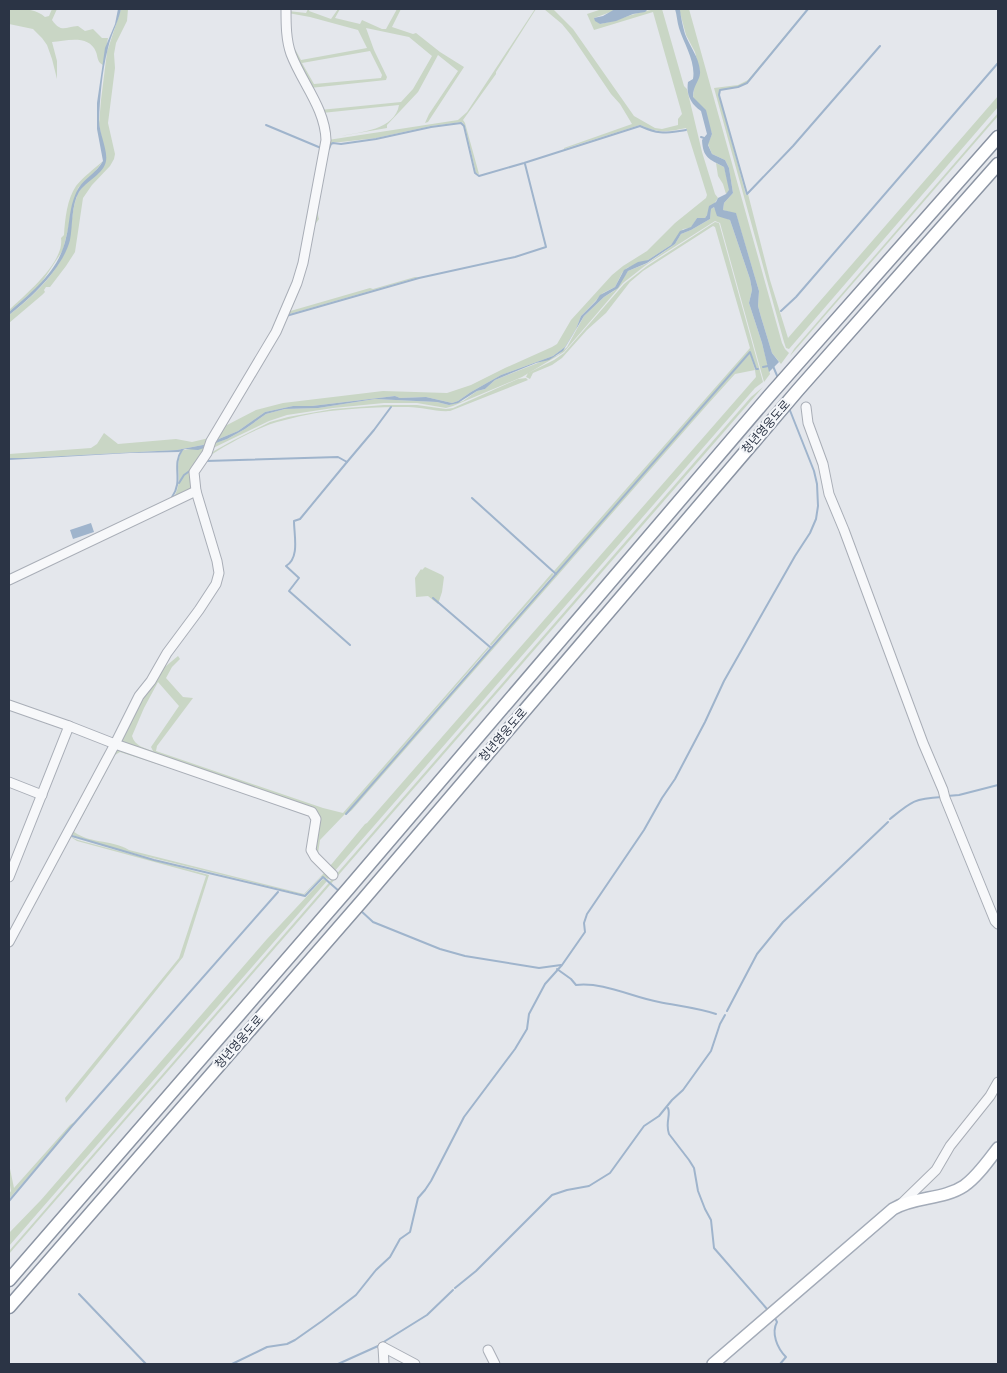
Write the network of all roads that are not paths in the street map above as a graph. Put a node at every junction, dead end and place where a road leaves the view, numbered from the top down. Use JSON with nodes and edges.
{"nodes":[{"id":1,"x":286,"y":9,"type":"edge"},
{"id":2,"x":998,"y":138,"type":"edge"},
{"id":3,"x":998,"y":164,"type":"edge"},
{"id":4,"x":806,"y":407,"type":"dead end"},
{"id":5,"x":196,"y":491,"type":"junction"},
{"id":6,"x":9,"y":580,"type":"edge"},
{"id":7,"x":9,"y":705,"type":"edge"},
{"id":8,"x":69,"y":726,"type":"junction"},
{"id":9,"x":115,"y":744,"type":"junction"},
{"id":10,"x":9,"y":782,"type":"edge"},
{"id":11,"x":42,"y":795,"type":"junction"},
{"id":12,"x":334,"y":875,"type":"dead end"},
{"id":13,"x":9,"y":877,"type":"edge"},
{"id":14,"x":998,"y":924,"type":"edge"},
{"id":15,"x":9,"y":942,"type":"edge"},
{"id":16,"x":998,"y":1082,"type":"edge"},
{"id":17,"x":998,"y":1148,"type":"edge"},
{"id":18,"x":901,"y":1204,"type":"junction"},
{"id":19,"x":9,"y":1280,"type":"edge"},
{"id":20,"x":9,"y":1307,"type":"edge"},
{"id":21,"x":488,"y":1350,"type":"dead end"},
{"id":22,"x":384,"y":1364,"type":"edge"},
{"id":23,"x":415,"y":1364,"type":"edge"},
{"id":24,"x":495,"y":1364,"type":"edge"},
{"id":25,"x":712,"y":1364,"type":"edge"}],
"edges":[{"from":1,"to":5,"type":"street"},
{"from":2,"to":19,"type":"highway","name":"청년영웅도로"},
{"from":3,"to":20,"type":"highway","name":"청년영웅도로"},
{"from":4,"to":14,"type":"street"},
{"from":5,"to":6,"type":"street"},
{"from":5,"to":9,"type":"street"},
{"from":7,"to":8,"type":"street"},
{"from":8,"to":9,"type":"street"},
{"from":8,"to":11,"type":"street"},
{"from":9,"to":12,"type":"street"},
{"from":9,"to":15,"type":"street"},
{"from":10,"to":11,"type":"street"},
{"from":11,"to":13,"type":"street"},
{"from":16,"to":18,"type":"street"},
{"from":17,"to":18,"type":"main road"},
{"from":18,"to":25,"type":"main road"},
{"from":21,"to":24,"type":"street"},
{"from":22,"to":23,"type":"street"}]}
